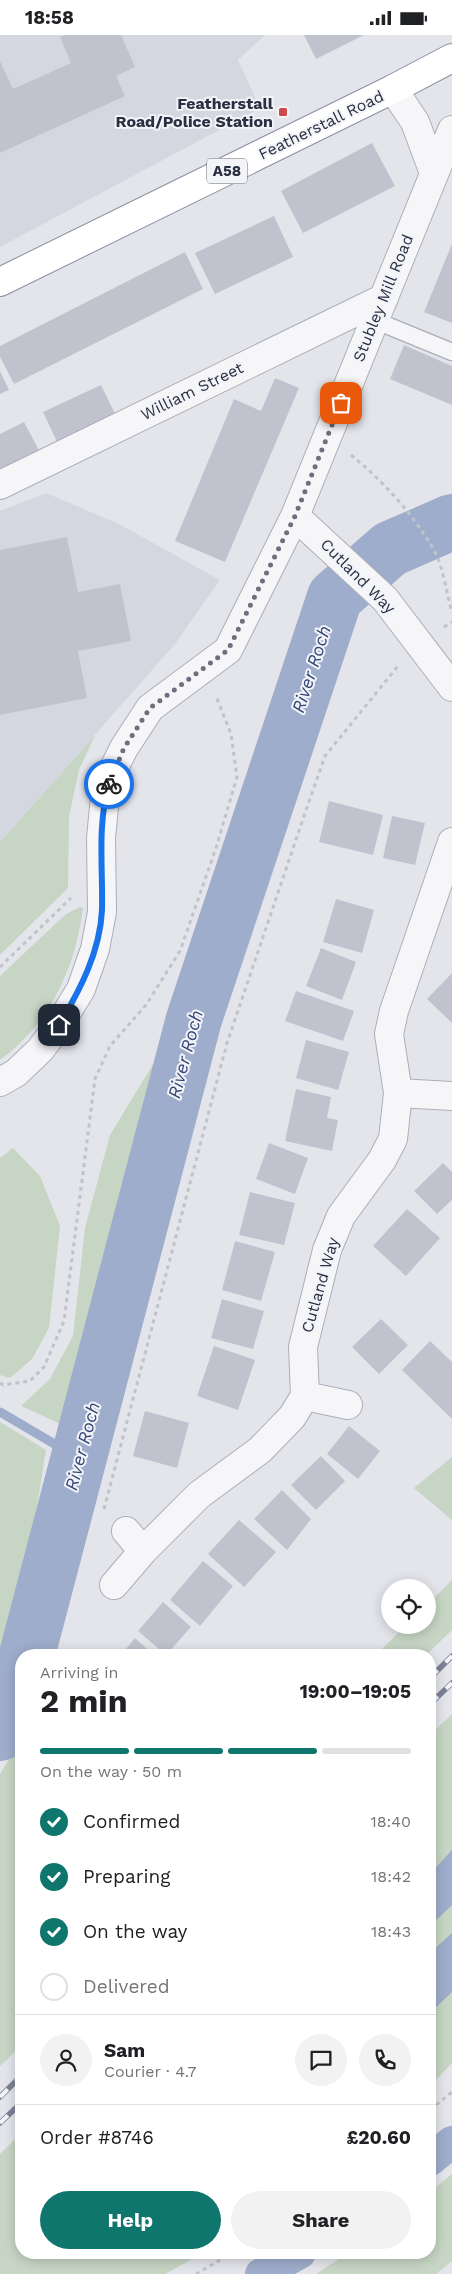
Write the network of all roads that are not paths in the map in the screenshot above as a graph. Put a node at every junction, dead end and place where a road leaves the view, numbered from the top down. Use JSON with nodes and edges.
{"nodes":[{"id":1,"x":452,"y":58,"type":"edge"},
{"id":2,"x":393,"y":89,"type":"junction"},
{"id":3,"x":452,"y":129,"type":"edge"},
{"id":4,"x":434,"y":173,"type":"junction"},
{"id":5,"x":0,"y":282,"type":"edge"},
{"id":6,"x":379,"y":309,"type":"junction"},
{"id":7,"x":452,"y":352,"type":"edge"},
{"id":8,"x":0,"y":485,"type":"edge"},
{"id":9,"x":295,"y":516,"type":"junction"},
{"id":10,"x":452,"y":687,"type":"edge"},
{"id":11,"x":452,"y":842,"type":"edge"},
{"id":12,"x":0,"y":1082,"type":"edge"},
{"id":13,"x":398,"y":1093,"type":"junction"},
{"id":14,"x":452,"y":1096,"type":"edge"},
{"id":15,"x":305,"y":1396,"type":"junction"},
{"id":16,"x":348,"y":1405,"type":"dead end"},
{"id":17,"x":114,"y":1585,"type":"dead end"}],
"edges":[{"from":1,"to":2,"type":"highway","name":"Featherstall Road","number":"A58"},
{"from":2,"to":4,"type":"street"},
{"from":2,"to":5,"type":"highway","name":"Featherstall Road","number":"A58"},
{"from":3,"to":4,"type":"street","name":"Stubley Mill Road"},
{"from":4,"to":6,"type":"street","name":"Stubley Mill Road"},
{"from":6,"to":7,"type":"lane"},
{"from":6,"to":8,"type":"street","name":"William Street"},
{"from":6,"to":9,"type":"street","name":"Stubley Mill Road"},
{"from":9,"to":10,"type":"street","name":"Cutland Way"},
{"from":9,"to":12,"type":"street","name":"Stubley Mill Road"},
{"from":11,"to":13,"type":"street","name":"Cutland Way"},
{"from":13,"to":14,"type":"street"},
{"from":13,"to":15,"type":"street","name":"Cutland Way"},
{"from":15,"to":16,"type":"street"},
{"from":15,"to":17,"type":"street"}]}
